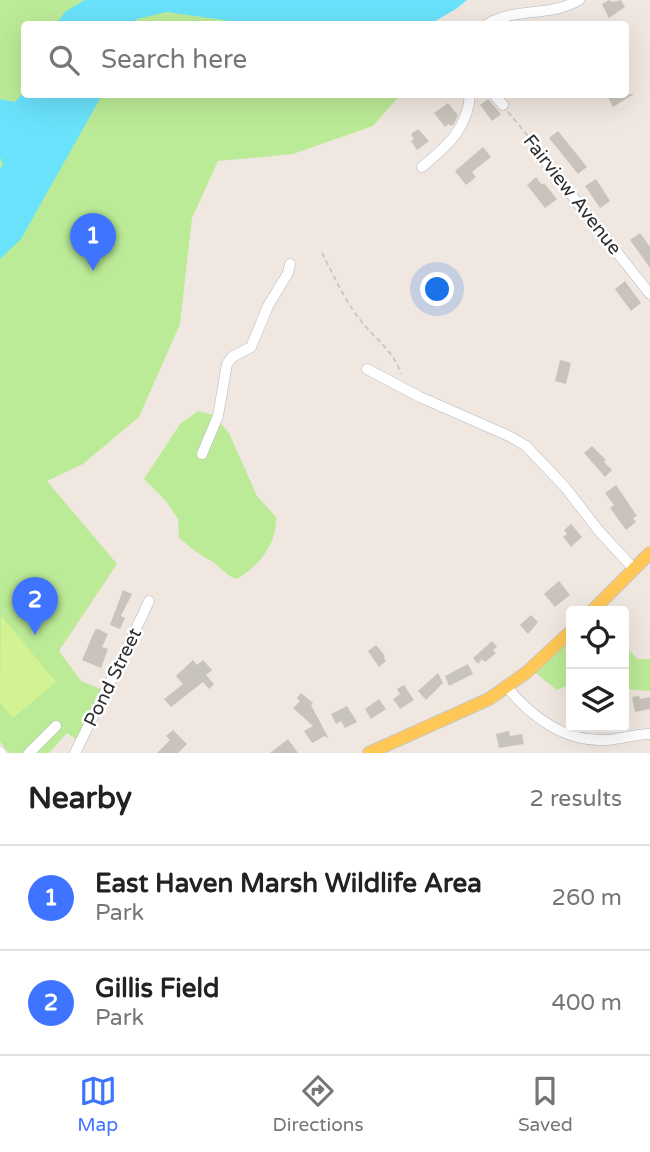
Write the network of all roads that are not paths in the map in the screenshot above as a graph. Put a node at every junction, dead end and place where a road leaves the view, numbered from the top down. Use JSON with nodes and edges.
{"nodes":[{"id":1,"x":579,"y":0,"type":"edge"},
{"id":2,"x":494,"y":21,"type":"edge"},
{"id":3,"x":469,"y":98,"type":"edge"},
{"id":4,"x":497,"y":98,"type":"edge"},
{"id":5,"x":503,"y":105,"type":"road end"},
{"id":6,"x":547,"y":164,"type":"road end"},
{"id":7,"x":422,"y":167,"type":"dead end"},
{"id":8,"x":290,"y":264,"type":"dead end"},
{"id":9,"x":650,"y":294,"type":"edge"},
{"id":10,"x":367,"y":369,"type":"dead end"},
{"id":11,"x":202,"y":454,"type":"dead end"},
{"id":12,"x":650,"y":554,"type":"edge"},
{"id":13,"x":634,"y":569,"type":"junction"},
{"id":14,"x":149,"y":601,"type":"dead end"},
{"id":15,"x":597,"y":606,"type":"edge"},
{"id":16,"x":566,"y":636,"type":"edge"},
{"id":17,"x":507,"y":687,"type":"junction"},
{"id":18,"x":56,"y":726,"type":"dead end"},
{"id":19,"x":650,"y":734,"type":"edge"},
{"id":20,"x":29,"y":753,"type":"edge"},
{"id":21,"x":75,"y":753,"type":"edge"},
{"id":22,"x":369,"y":753,"type":"edge"}],
"edges":[{"from":1,"to":2,"type":"street"},
{"from":3,"to":7,"type":"street"},
{"from":4,"to":5,"type":"street"},
{"from":6,"to":9,"type":"street","name":"Fairview Avenue"},
{"from":8,"to":11,"type":"street"},
{"from":10,"to":13,"type":"street"},
{"from":12,"to":13,"type":"main road"},
{"from":13,"to":15,"type":"main road"},
{"from":14,"to":21,"type":"street","name":"Pond Street"},
{"from":16,"to":17,"type":"main road"},
{"from":17,"to":19,"type":"street"},
{"from":17,"to":22,"type":"main road"},
{"from":18,"to":20,"type":"street"}]}
